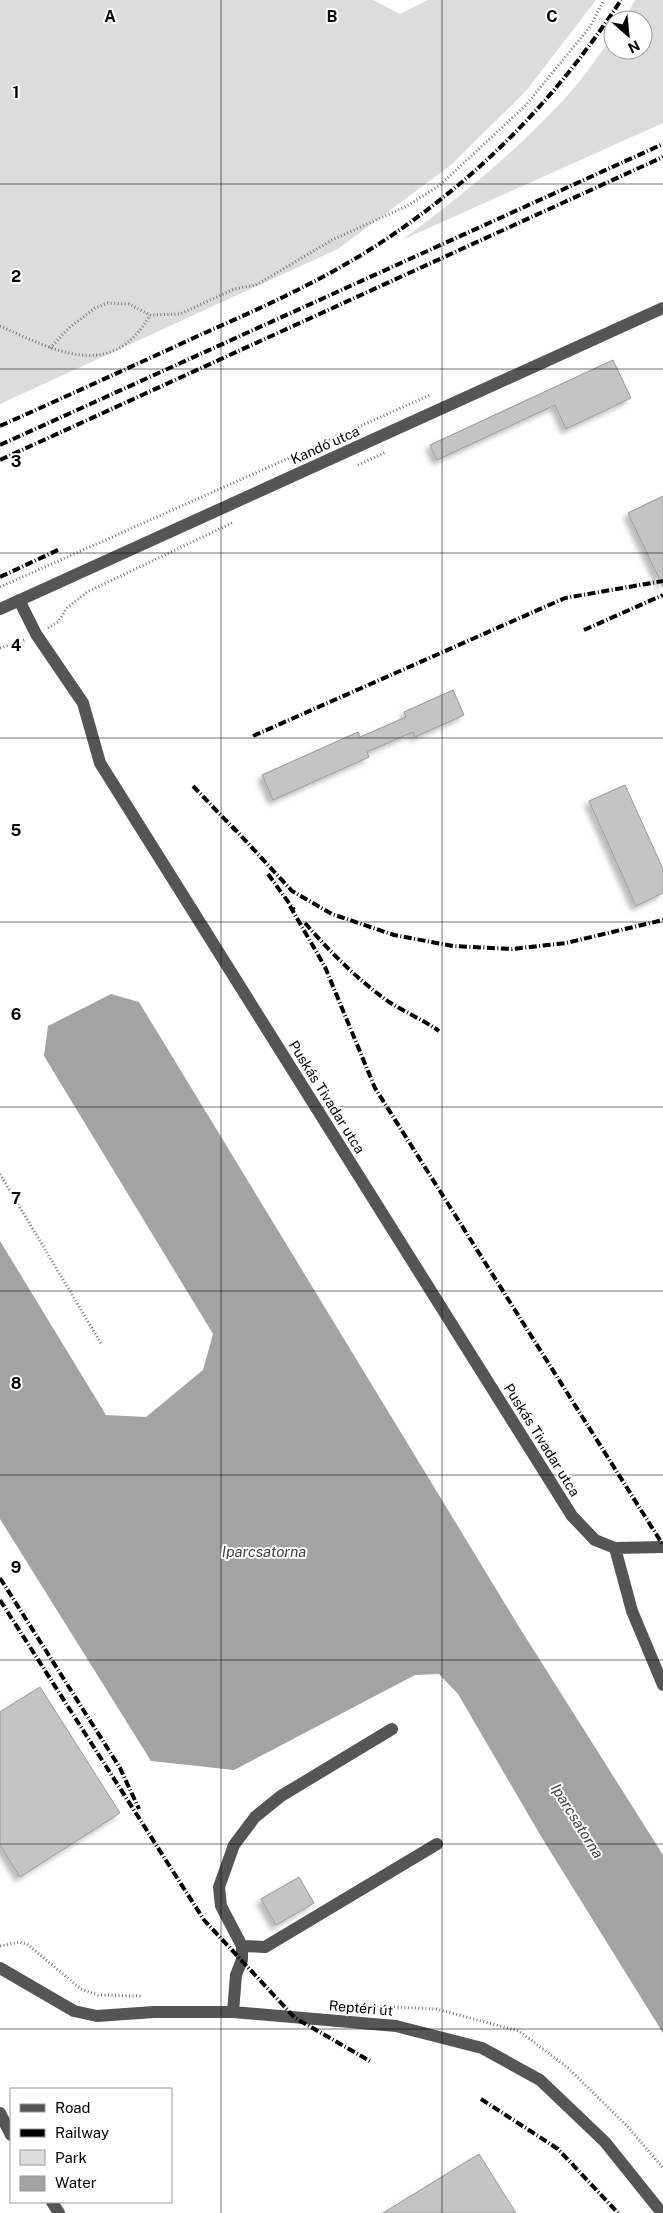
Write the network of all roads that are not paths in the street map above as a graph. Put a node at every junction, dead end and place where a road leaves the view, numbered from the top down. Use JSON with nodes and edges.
{"nodes":[{"id":1,"x":663,"y":308,"type":"edge"},
{"id":2,"x":19,"y":600,"type":"junction"},
{"id":3,"x":0,"y":609,"type":"edge"},
{"id":4,"x":663,"y":1547,"type":"edge"},
{"id":5,"x":615,"y":1548,"type":"junction"},
{"id":6,"x":663,"y":1685,"type":"edge"},
{"id":7,"x":392,"y":1729,"type":"dead end"},
{"id":8,"x":437,"y":1844,"type":"dead end"},
{"id":9,"x":242,"y":1946,"type":"junction"},
{"id":10,"x":0,"y":1968,"type":"edge"},
{"id":11,"x":233,"y":2012,"type":"junction"},
{"id":12,"x":0,"y":2113,"type":"edge"},
{"id":13,"x":10,"y":2133,"type":"edge"},
{"id":14,"x":662,"y":2213,"type":"edge"}],
"edges":[{"from":1,"to":2,"type":"street","name":"Kandó utca"},
{"from":2,"to":3,"type":"street","name":"Kandó utca"},
{"from":2,"to":5,"type":"street","name":"Puskás Tivadar utca"},
{"from":4,"to":5,"type":"street","name":"Puskás Tivadar utca"},
{"from":5,"to":6,"type":"street"},
{"from":7,"to":9,"type":"street"},
{"from":8,"to":9,"type":"street"},
{"from":9,"to":11,"type":"street"},
{"from":10,"to":11,"type":"street","name":"Reptéri út"},
{"from":11,"to":14,"type":"street","name":"Reptéri út"},
{"from":12,"to":13,"type":"street"}]}
